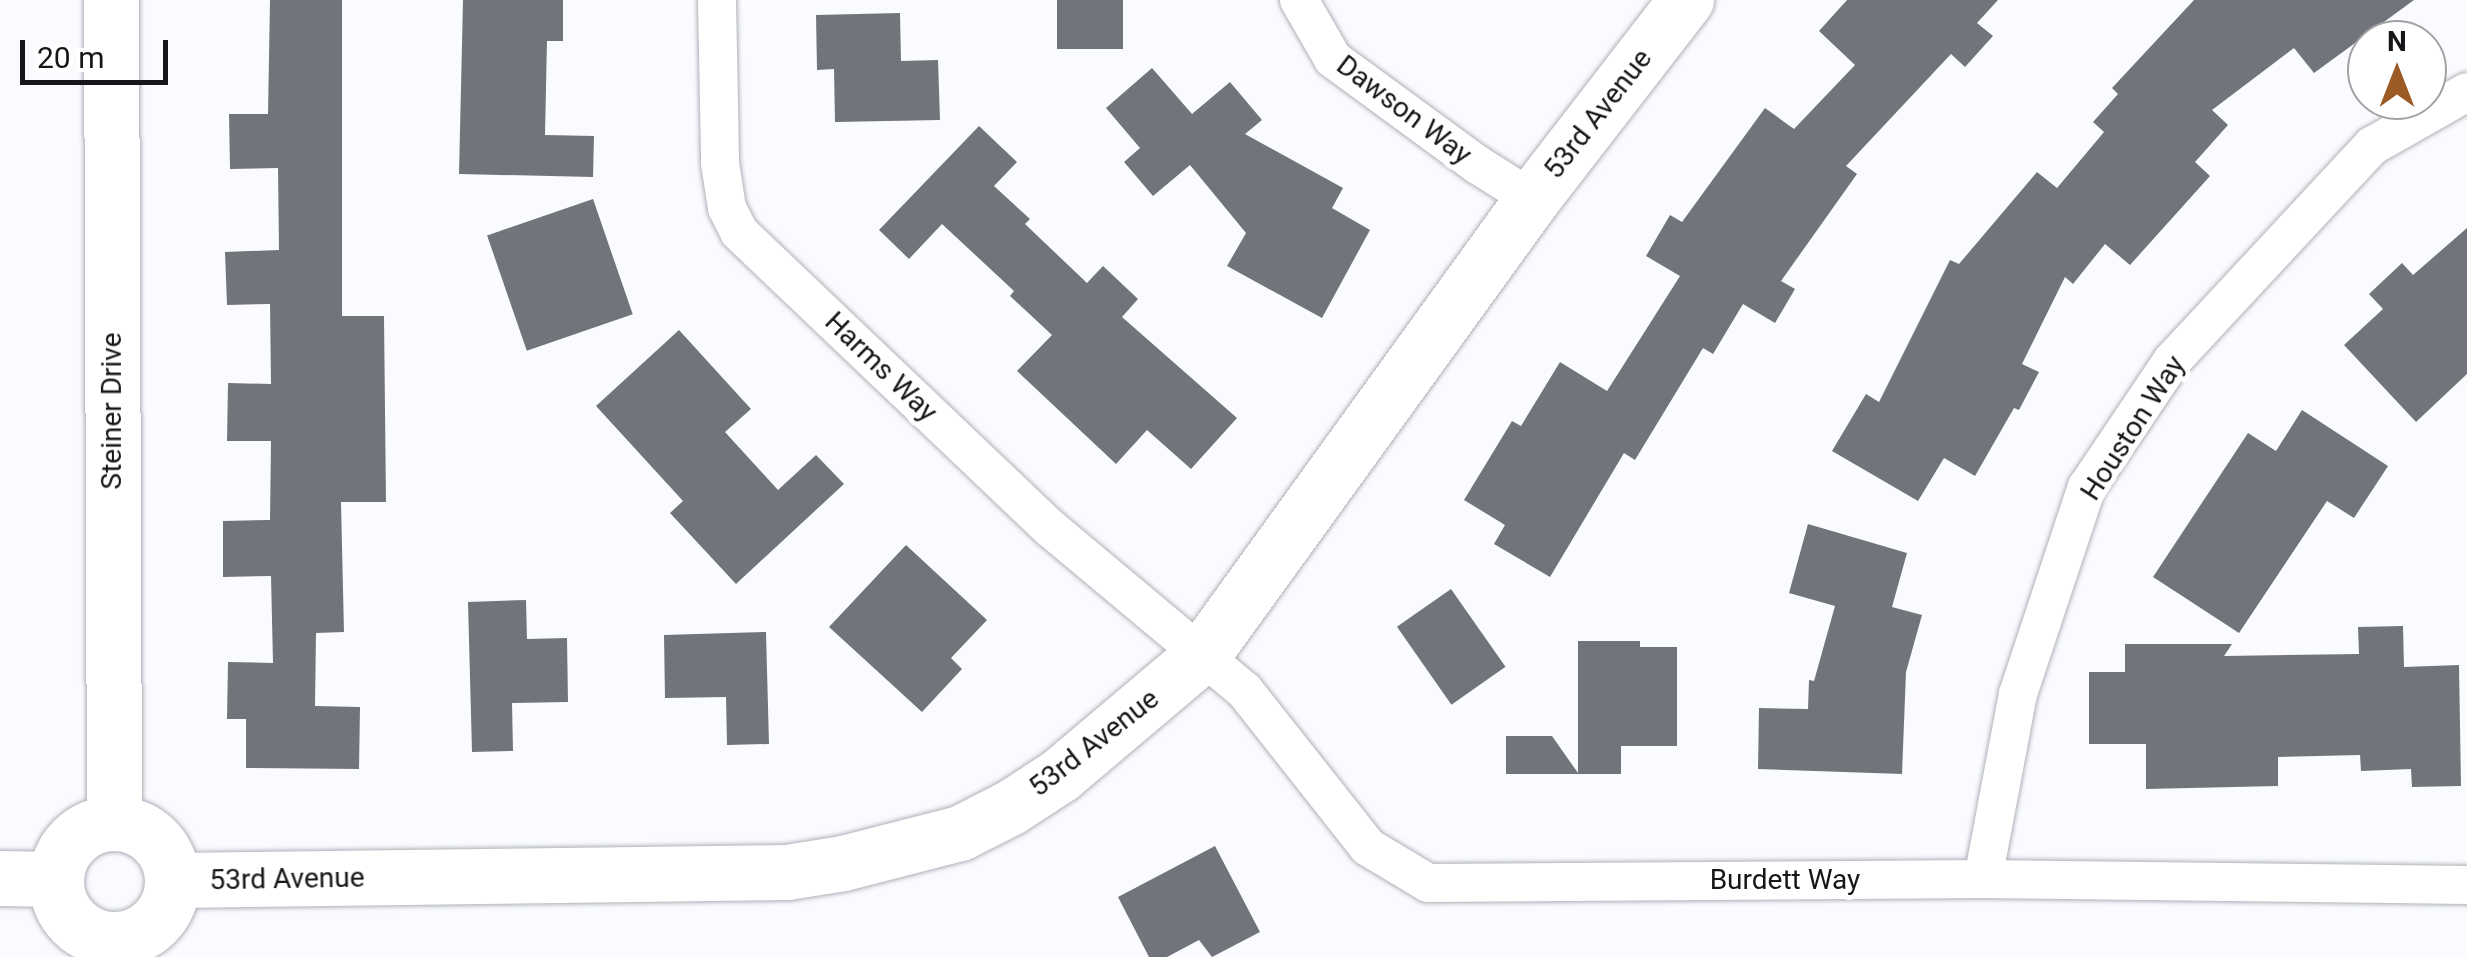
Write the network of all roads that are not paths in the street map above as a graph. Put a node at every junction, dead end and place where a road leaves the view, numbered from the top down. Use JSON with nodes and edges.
{"nodes":[{"id":1,"x":110,"y":0,"type":"edge"},
{"id":2,"x":717,"y":0,"type":"edge"},
{"id":3,"x":1298,"y":0,"type":"edge"},
{"id":4,"x":1686,"y":0,"type":"edge"},
{"id":5,"x":2467,"y":92,"type":"edge"},
{"id":6,"x":1532,"y":198,"type":"junction"},
{"id":7,"x":1203,"y":654,"type":"junction"},
{"id":8,"x":114,"y":821,"type":"junction"},
{"id":9,"x":0,"y":878,"type":"edge"},
{"id":10,"x":1982,"y":878,"type":"junction"},
{"id":11,"x":55,"y":879,"type":"junction"},
{"id":12,"x":173,"y":880,"type":"junction"},
{"id":13,"x":2467,"y":885,"type":"edge"},
{"id":14,"x":115,"y":948,"type":"edge"}],
"edges":[{"from":1,"to":8,"type":"street","name":"Steiner Drive"},
{"from":2,"to":7,"type":"street","name":"Harms Way"},
{"from":3,"to":6,"type":"street","name":"Dawson Way"},
{"from":4,"to":6,"type":"street","name":"53rd Avenue"},
{"from":5,"to":10,"type":"street","name":"Houston Way"},
{"from":6,"to":7,"type":"street","name":"53rd Avenue"},
{"from":7,"to":10,"type":"street","name":"Burdett Way"},
{"from":7,"to":12,"type":"street","name":"53rd Avenue"},
{"from":8,"to":11,"type":"street"},
{"from":8,"to":12,"type":"street"},
{"from":9,"to":11,"type":"street"},
{"from":10,"to":13,"type":"street","name":"Burdett Way"},
{"from":11,"to":14,"type":"street"},
{"from":12,"to":14,"type":"street"}]}
